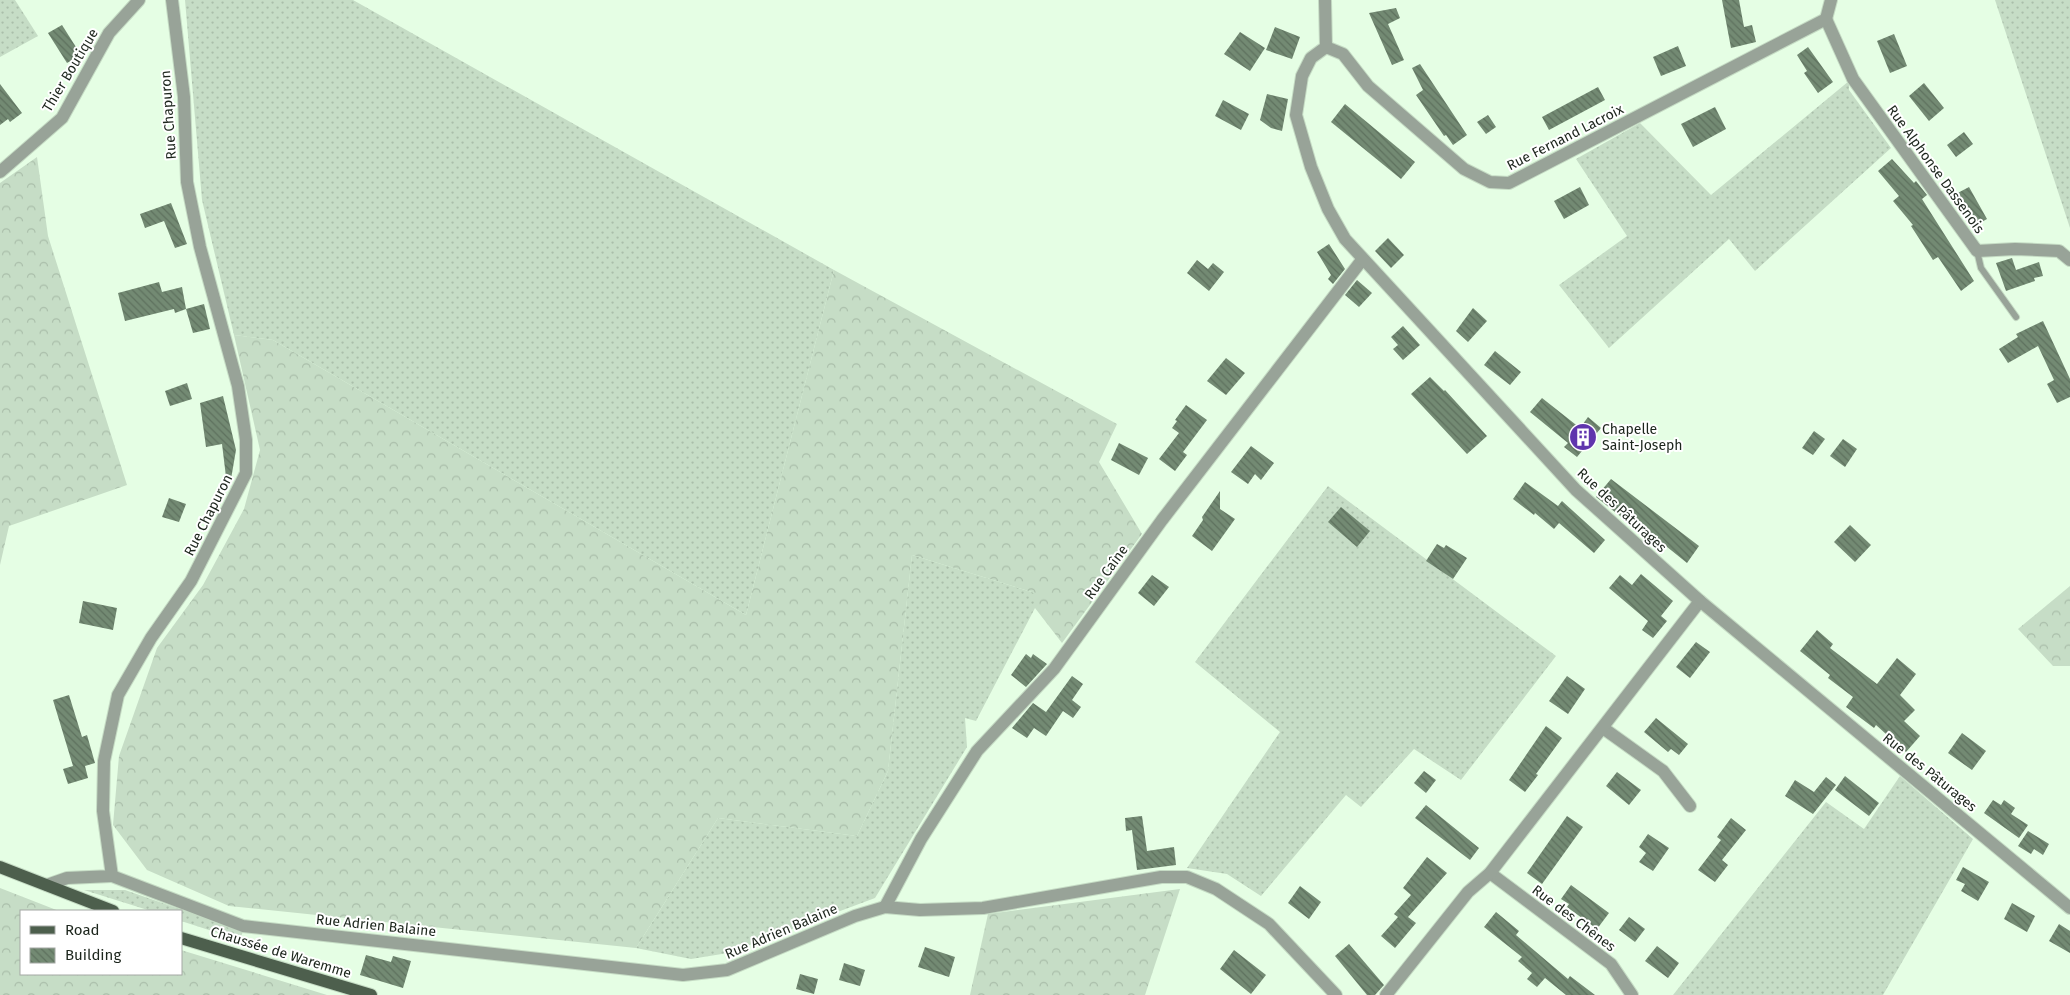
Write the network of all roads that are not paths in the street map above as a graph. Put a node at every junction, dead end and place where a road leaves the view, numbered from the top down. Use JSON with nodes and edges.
{"nodes":[{"id":1,"x":139,"y":0,"type":"edge"},
{"id":2,"x":172,"y":0,"type":"edge"},
{"id":3,"x":1325,"y":0,"type":"edge"},
{"id":4,"x":1831,"y":0,"type":"edge"},
{"id":5,"x":1826,"y":19,"type":"junction"},
{"id":6,"x":1326,"y":47,"type":"junction"},
{"id":7,"x":0,"y":172,"type":"edge"},
{"id":8,"x":1977,"y":251,"type":"junction"},
{"id":9,"x":1362,"y":260,"type":"junction"},
{"id":10,"x":2070,"y":260,"type":"edge"},
{"id":11,"x":2016,"y":317,"type":"dead end"},
{"id":12,"x":1700,"y":601,"type":"junction"},
{"id":13,"x":1603,"y":728,"type":"junction"},
{"id":14,"x":1690,"y":806,"type":"dead end"},
{"id":15,"x":0,"y":867,"type":"edge"},
{"id":16,"x":1490,"y":873,"type":"junction"},
{"id":17,"x":112,"y":876,"type":"junction"},
{"id":18,"x":47,"y":885,"type":"junction"},
{"id":19,"x":885,"y":907,"type":"junction"},
{"id":20,"x":2070,"y":908,"type":"edge"},
{"id":21,"x":110,"y":910,"type":"edge"},
{"id":22,"x":182,"y":938,"type":"edge"},
{"id":23,"x":371,"y":995,"type":"edge"},
{"id":24,"x":1336,"y":995,"type":"edge"},
{"id":25,"x":1386,"y":995,"type":"edge"},
{"id":26,"x":1632,"y":995,"type":"edge"}],
"edges":[{"from":1,"to":7,"type":"street","name":"Thier Boutique"},
{"from":2,"to":17,"type":"street","name":"Rue Chapuron"},
{"from":3,"to":6,"type":"street"},
{"from":4,"to":5,"type":"street"},
{"from":5,"to":6,"type":"street","name":"Rue Fernand Lacroix"},
{"from":5,"to":8,"type":"street","name":"Rue Alphonse Dassenois"},
{"from":6,"to":9,"type":"street","name":"Rue des Pâturages"},
{"from":8,"to":10,"type":"street","name":"Rue Alphonse Dassenois"},
{"from":8,"to":11,"type":"lane"},
{"from":9,"to":12,"type":"street","name":"Rue des Pâturages"},
{"from":9,"to":19,"type":"street","name":"Rue Caîne"},
{"from":12,"to":13,"type":"street"},
{"from":12,"to":20,"type":"street","name":"Rue des Pâturages"},
{"from":13,"to":14,"type":"street"},
{"from":13,"to":16,"type":"street"},
{"from":15,"to":18,"type":"main road"},
{"from":16,"to":25,"type":"street"},
{"from":16,"to":26,"type":"street","name":"Rue des Chênes"},
{"from":17,"to":18,"type":"street"},
{"from":17,"to":19,"type":"street","name":"Rue Adrien Balaine"},
{"from":18,"to":21,"type":"main road"},
{"from":19,"to":24,"type":"street","name":"Rue Adrien Balaine"},
{"from":22,"to":23,"type":"main road","name":"Chaussée de Waremme"}]}
